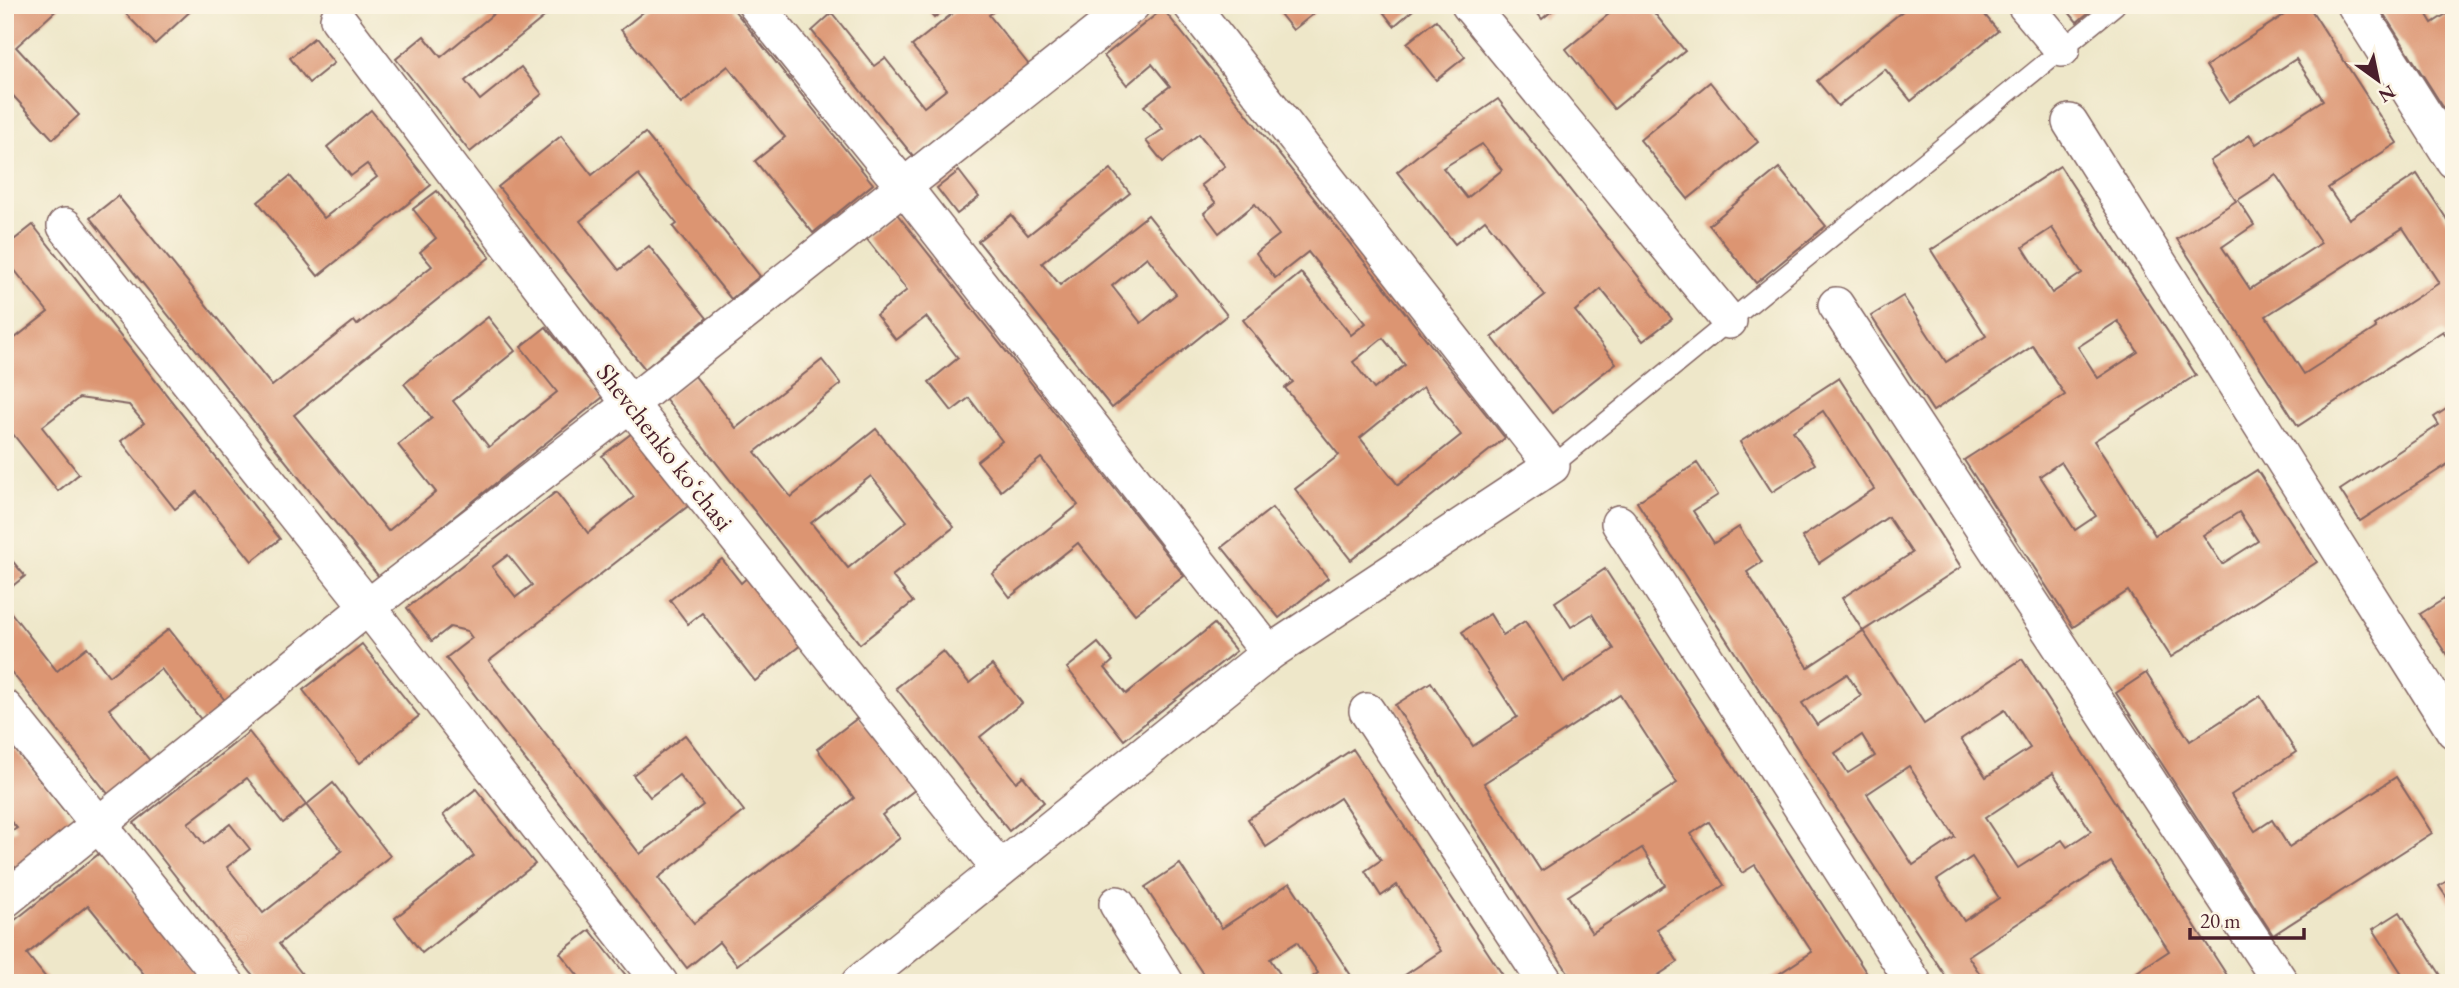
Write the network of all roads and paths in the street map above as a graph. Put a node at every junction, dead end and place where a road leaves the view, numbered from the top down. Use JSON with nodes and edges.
{"nodes":[{"id":1,"x":755,"y":5,"type":"edge"},
{"id":2,"x":1132,"y":5,"type":"edge"},
{"id":3,"x":1191,"y":5,"type":"edge"},
{"id":4,"x":1469,"y":5,"type":"edge"},
{"id":5,"x":2025,"y":5,"type":"edge"},
{"id":6,"x":2116,"y":5,"type":"edge"},
{"id":7,"x":2355,"y":5,"type":"edge"},
{"id":8,"x":338,"y":19,"type":"dead end"},
{"id":9,"x":2062,"y":49,"type":"junction"},
{"id":10,"x":2070,"y":122,"type":"dead end"},
{"id":11,"x":2454,"y":161,"type":"edge"},
{"id":12,"x":904,"y":187,"type":"junction"},
{"id":13,"x":65,"y":226,"type":"dead end"},
{"id":14,"x":1836,"y":305,"type":"dead end"},
{"id":15,"x":1729,"y":321,"type":"junction"},
{"id":16,"x":630,"y":404,"type":"junction"},
{"id":17,"x":1552,"y":466,"type":"junction"},
{"id":18,"x":1619,"y":523,"type":"dead end"},
{"id":19,"x":368,"y":607,"type":"junction"},
{"id":20,"x":1269,"y":653,"type":"junction"},
{"id":21,"x":5,"y":708,"type":"edge"},
{"id":22,"x":1367,"y":712,"type":"dead end"},
{"id":23,"x":2454,"y":731,"type":"edge"},
{"id":24,"x":97,"y":824,"type":"junction"},
{"id":25,"x":1000,"y":869,"type":"junction"},
{"id":26,"x":5,"y":900,"type":"edge"},
{"id":27,"x":1117,"y":904,"type":"dead end"},
{"id":28,"x":226,"y":983,"type":"edge"},
{"id":29,"x":660,"y":983,"type":"edge"},
{"id":30,"x":859,"y":983,"type":"edge"},
{"id":31,"x":1166,"y":983,"type":"edge"},
{"id":32,"x":1546,"y":983,"type":"edge"},
{"id":33,"x":1914,"y":983,"type":"edge"},
{"id":34,"x":2281,"y":983,"type":"edge"}],
"edges":[{"from":1,"to":12,"type":"street"},
{"from":2,"to":12,"type":"street"},
{"from":3,"to":17,"type":"street"},
{"from":4,"to":15,"type":"street"},
{"from":5,"to":9,"type":"street"},
{"from":6,"to":9,"type":"lane"},
{"from":7,"to":11,"type":"street"},
{"from":8,"to":16,"type":"street","name":"Shevchenko koʻchasi"},
{"from":9,"to":15,"type":"lane"},
{"from":10,"to":23,"type":"street"},
{"from":12,"to":16,"type":"street"},
{"from":12,"to":20,"type":"street"},
{"from":13,"to":19,"type":"street"},
{"from":14,"to":34,"type":"street"},
{"from":15,"to":17,"type":"lane"},
{"from":16,"to":19,"type":"street"},
{"from":16,"to":25,"type":"street","name":"Shevchenko koʻchasi"},
{"from":17,"to":20,"type":"street"},
{"from":18,"to":33,"type":"street"},
{"from":19,"to":24,"type":"street"},
{"from":19,"to":29,"type":"street"},
{"from":20,"to":25,"type":"street"},
{"from":21,"to":24,"type":"street"},
{"from":22,"to":32,"type":"street"},
{"from":24,"to":26,"type":"street"},
{"from":24,"to":28,"type":"street"},
{"from":25,"to":30,"type":"street"},
{"from":27,"to":31,"type":"street"}]}
